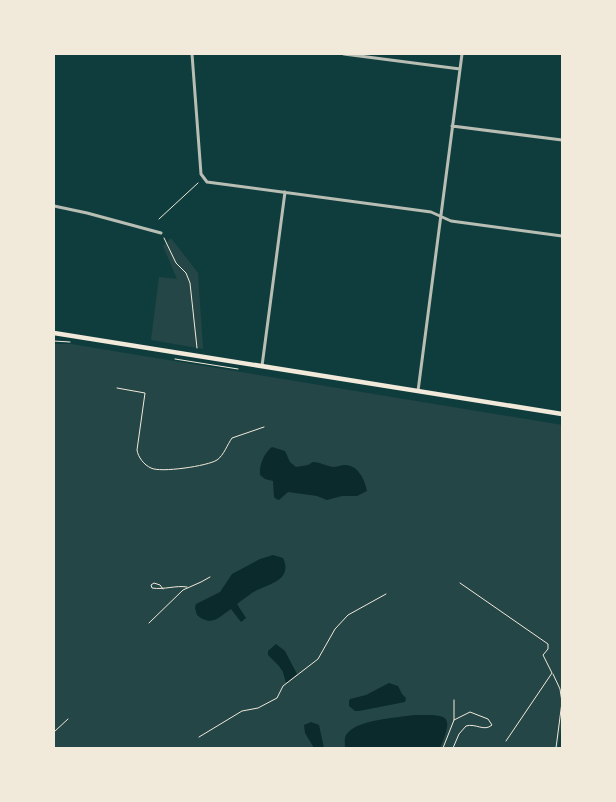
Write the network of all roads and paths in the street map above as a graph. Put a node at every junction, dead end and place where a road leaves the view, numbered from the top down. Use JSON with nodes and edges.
{"nodes":[{"id":1,"x":192,"y":54,"type":"edge"},
{"id":2,"x":344,"y":54,"type":"edge"},
{"id":3,"x":462,"y":54,"type":"edge"},
{"id":4,"x":460,"y":69,"type":"junction"},
{"id":5,"x":452,"y":126,"type":"junction"},
{"id":6,"x":562,"y":140,"type":"edge"},
{"id":7,"x":198,"y":183,"type":"dead end"},
{"id":8,"x":285,"y":192,"type":"junction"},
{"id":9,"x":54,"y":206,"type":"edge"},
{"id":10,"x":441,"y":216,"type":"junction"},
{"id":11,"x":159,"y":219,"type":"dead end"},
{"id":12,"x":161,"y":233,"type":"joint"},
{"id":13,"x":562,"y":236,"type":"edge"},
{"id":14,"x":54,"y":333,"type":"edge"},
{"id":15,"x":197,"y":348,"type":"dead end"},
{"id":16,"x":262,"y":367,"type":"junction"},
{"id":17,"x":117,"y":388,"type":"dead end"},
{"id":18,"x":418,"y":391,"type":"junction"},
{"id":19,"x":562,"y":414,"type":"edge"},
{"id":20,"x":264,"y":427,"type":"dead end"},
{"id":21,"x":210,"y":576,"type":"dead end"},
{"id":22,"x":460,"y":583,"type":"dead end"},
{"id":23,"x":188,"y":587,"type":"junction"},
{"id":24,"x":163,"y":589,"type":"dead end"},
{"id":25,"x":386,"y":594,"type":"dead end"},
{"id":26,"x":149,"y":624,"type":"dead end"},
{"id":27,"x":552,"y":673,"type":"junction"},
{"id":28,"x":454,"y":700,"type":"dead end"},
{"id":29,"x":68,"y":719,"type":"dead end"},
{"id":30,"x":454,"y":720,"type":"junction"},
{"id":31,"x":54,"y":732,"type":"edge"},
{"id":32,"x":199,"y":736,"type":"dead end"},
{"id":33,"x":506,"y":741,"type":"dead end"},
{"id":34,"x":443,"y":748,"type":"edge"},
{"id":35,"x":453,"y":748,"type":"edge"},
{"id":36,"x":556,"y":748,"type":"edge"}],
"edges":[{"from":1,"to":8,"type":"street"},
{"from":2,"to":4,"type":"street"},
{"from":3,"to":4,"type":"street"},
{"from":4,"to":5,"type":"street"},
{"from":5,"to":6,"type":"street"},
{"from":5,"to":10,"type":"street"},
{"from":7,"to":11,"type":"path"},
{"from":8,"to":10,"type":"street"},
{"from":8,"to":16,"type":"street"},
{"from":9,"to":12,"type":"street"},
{"from":10,"to":13,"type":"street"},
{"from":10,"to":18,"type":"street"},
{"from":12,"to":15,"type":"path"},
{"from":14,"to":16,"type":"main road"},
{"from":16,"to":18,"type":"main road"},
{"from":17,"to":20,"type":"path"},
{"from":18,"to":19,"type":"main road"},
{"from":21,"to":23,"type":"path"},
{"from":22,"to":27,"type":"path"},
{"from":23,"to":24,"type":"path"},
{"from":23,"to":26,"type":"path"},
{"from":25,"to":32,"type":"path"},
{"from":27,"to":33,"type":"path"},
{"from":27,"to":36,"type":"path"},
{"from":28,"to":30,"type":"path"},
{"from":29,"to":31,"type":"path"},
{"from":30,"to":34,"type":"path"},
{"from":30,"to":35,"type":"path"}]}
